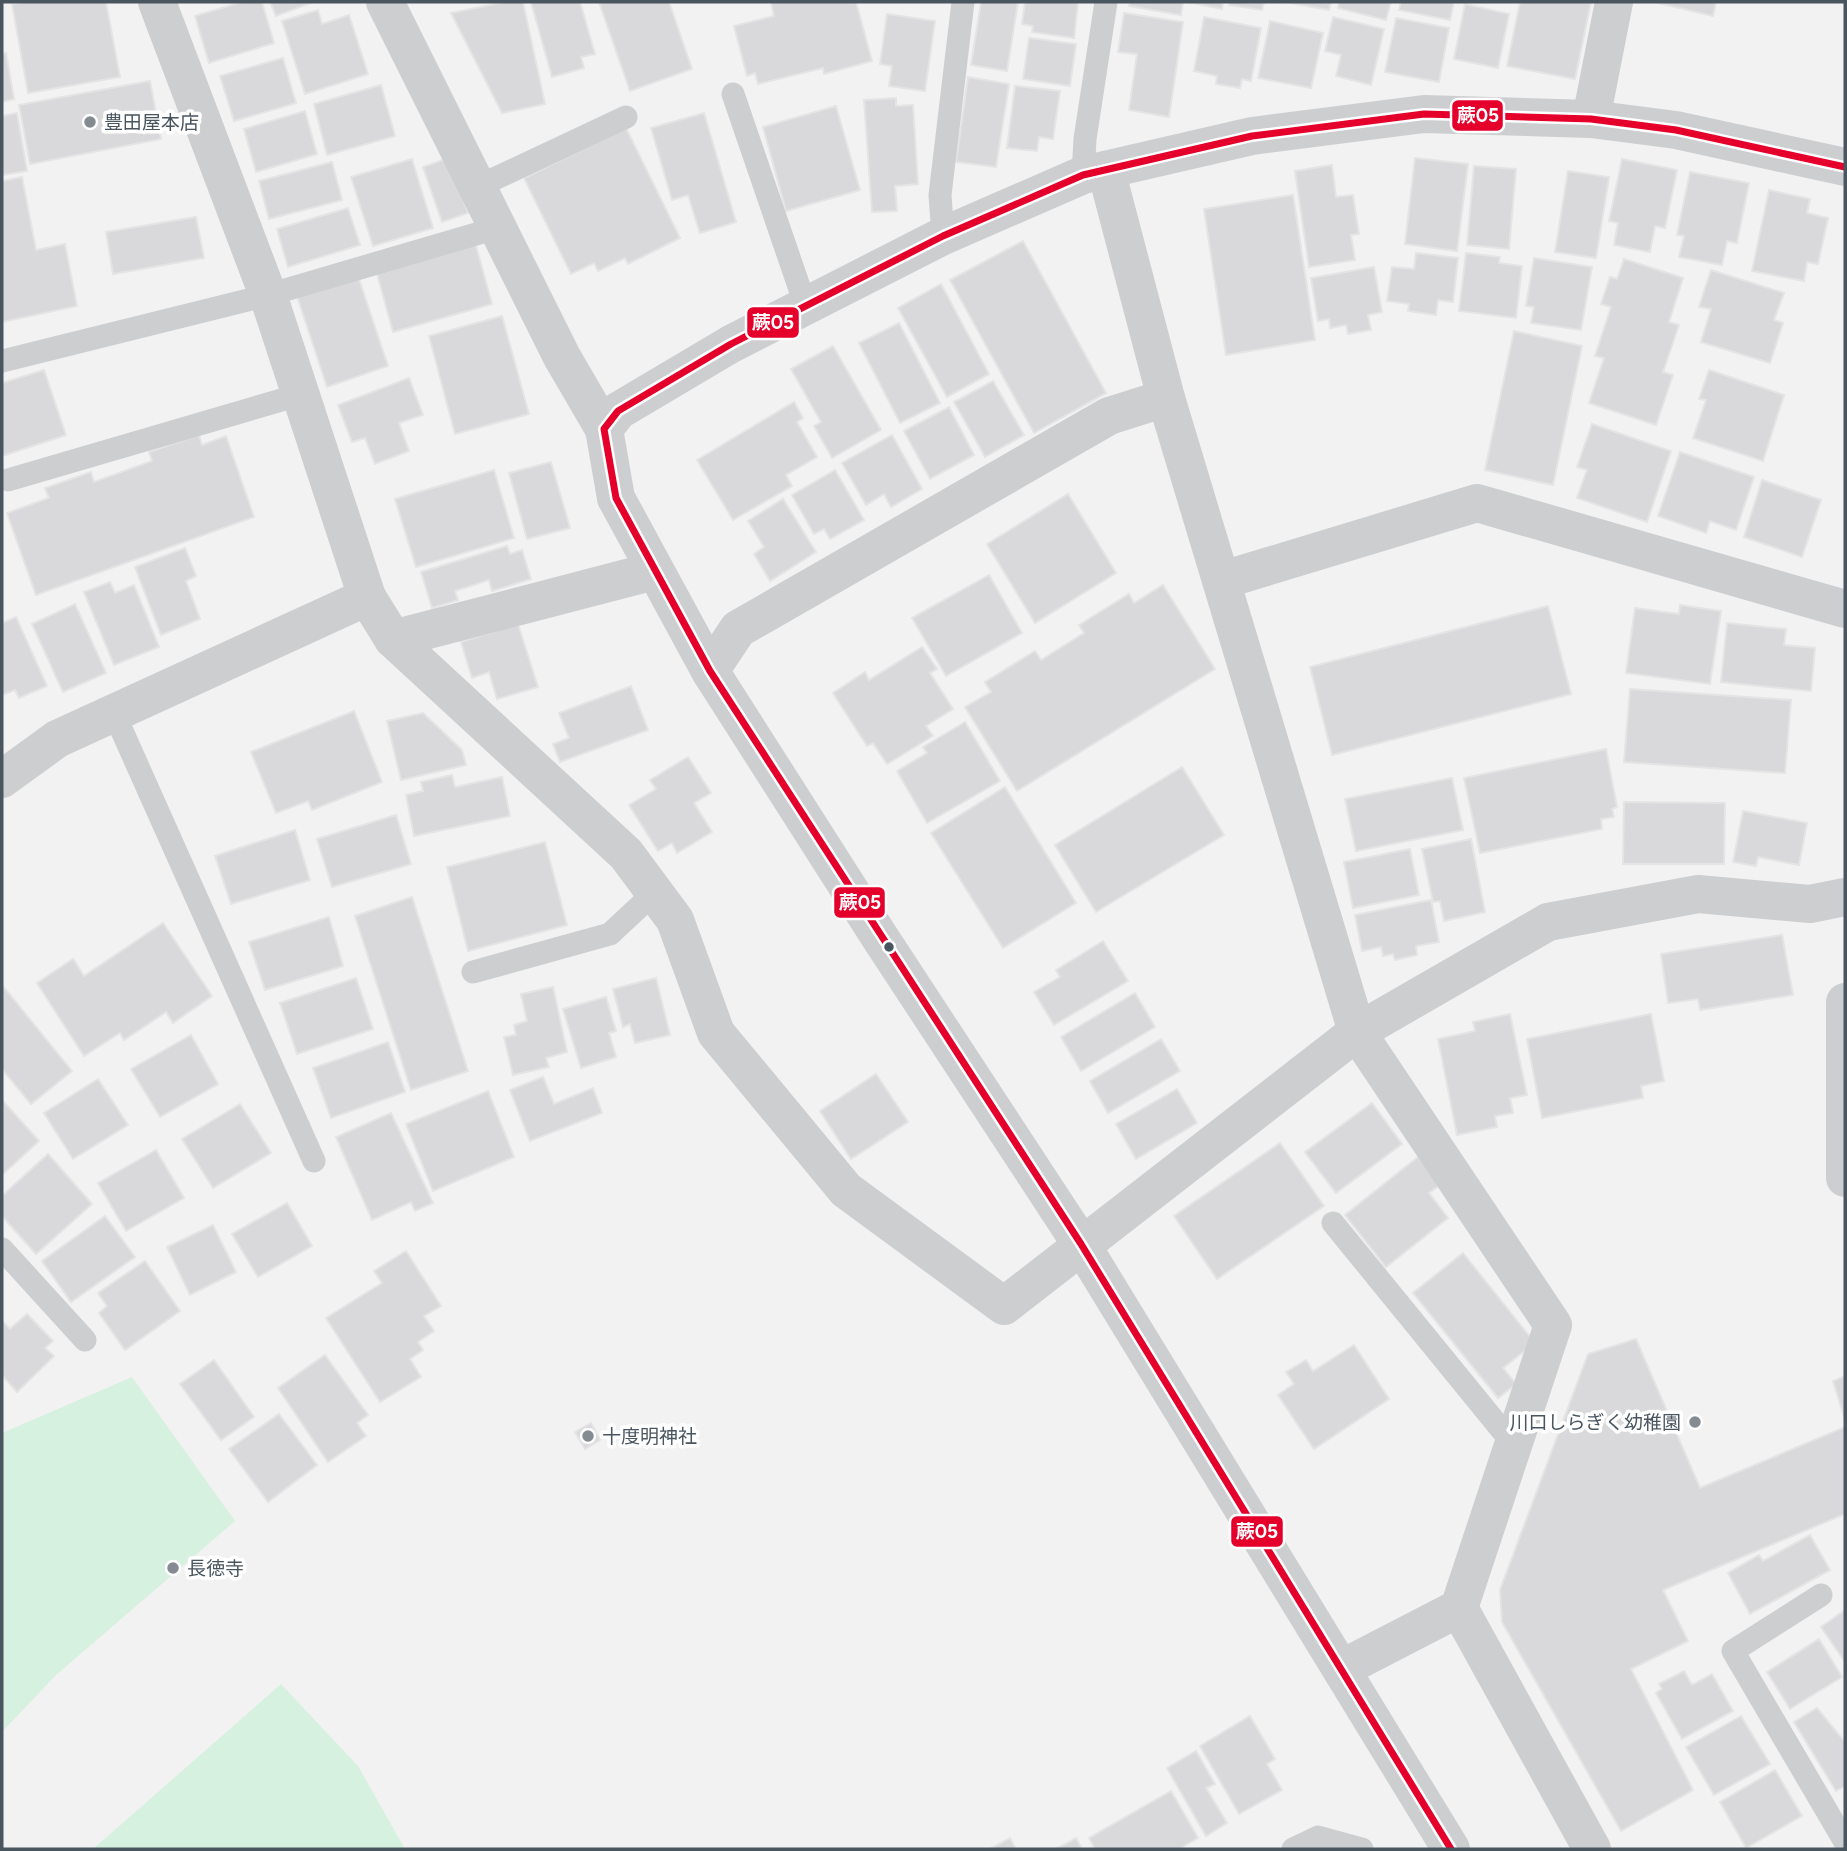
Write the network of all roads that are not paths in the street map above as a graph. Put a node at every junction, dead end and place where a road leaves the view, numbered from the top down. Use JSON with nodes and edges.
{"nodes":[{"id":1,"x":157,"y":2,"type":"edge"},
{"id":2,"x":386,"y":2,"type":"edge"},
{"id":3,"x":963,"y":2,"type":"edge"},
{"id":4,"x":1106,"y":2,"type":"edge"},
{"id":5,"x":1614,"y":2,"type":"edge"},
{"id":6,"x":733,"y":94,"type":"dead end"},
{"id":7,"x":626,"y":117,"type":"dead end"},
{"id":8,"x":1591,"y":119,"type":"junction"},
{"id":9,"x":1845,"y":167,"type":"edge"},
{"id":10,"x":1094,"y":173,"type":"junction"},
{"id":11,"x":477,"y":187,"type":"junction"},
{"id":12,"x":500,"y":227,"type":"junction"},
{"id":13,"x":943,"y":236,"type":"junction"},
{"id":14,"x":268,"y":295,"type":"junction"},
{"id":15,"x":805,"y":304,"type":"junction"},
{"id":16,"x":2,"y":361,"type":"edge"},
{"id":17,"x":302,"y":394,"type":"junction"},
{"id":18,"x":1166,"y":398,"type":"junction"},
{"id":19,"x":604,"y":429,"type":"junction"},
{"id":20,"x":8,"y":480,"type":"dead end"},
{"id":21,"x":654,"y":571,"type":"junction"},
{"id":22,"x":1223,"y":580,"type":"junction"},
{"id":23,"x":367,"y":597,"type":"junction"},
{"id":24,"x":1845,"y":609,"type":"edge"},
{"id":25,"x":393,"y":639,"type":"junction"},
{"id":26,"x":710,"y":671,"type":"junction"},
{"id":27,"x":114,"y":713,"type":"junction"},
{"id":28,"x":2,"y":779,"type":"edge"},
{"id":29,"x":655,"y":892,"type":"junction"},
{"id":30,"x":1845,"y":897,"type":"edge"},
{"id":31,"x":473,"y":972,"type":"dead end"},
{"id":32,"x":1845,"y":1002,"type":"edge"},
{"id":33,"x":1357,"y":1032,"type":"junction"},
{"id":34,"x":314,"y":1161,"type":"dead end"},
{"id":35,"x":1845,"y":1178,"type":"edge"},
{"id":36,"x":1333,"y":1223,"type":"dead end"},
{"id":37,"x":1081,"y":1244,"type":"junction"},
{"id":38,"x":2,"y":1249,"type":"edge"},
{"id":39,"x":85,"y":1340,"type":"dead end"},
{"id":40,"x":1514,"y":1444,"type":"junction"},
{"id":41,"x":1821,"y":1595,"type":"dead end"},
{"id":42,"x":1459,"y":1608,"type":"junction"},
{"id":43,"x":1342,"y":1670,"type":"junction"},
{"id":44,"x":1845,"y":1842,"type":"edge"},
{"id":45,"x":1293,"y":1849,"type":"edge"},
{"id":46,"x":1362,"y":1849,"type":"edge"},
{"id":47,"x":1451,"y":1849,"type":"edge"},
{"id":48,"x":1592,"y":1849,"type":"edge"}],
"edges":[{"from":1,"to":14,"type":"street"},
{"from":2,"to":11,"type":"street"},
{"from":3,"to":13,"type":"lane"},
{"from":4,"to":10,"type":"lane"},
{"from":5,"to":8,"type":"street"},
{"from":6,"to":15,"type":"lane"},
{"from":7,"to":11,"type":"lane"},
{"from":8,"to":9,"type":"street"},
{"from":8,"to":10,"type":"street"},
{"from":10,"to":13,"type":"street"},
{"from":10,"to":18,"type":"street"},
{"from":11,"to":12,"type":"street"},
{"from":12,"to":14,"type":"lane"},
{"from":12,"to":19,"type":"street"},
{"from":13,"to":15,"type":"street"},
{"from":14,"to":16,"type":"lane"},
{"from":14,"to":17,"type":"street"},
{"from":15,"to":19,"type":"street"},
{"from":17,"to":20,"type":"lane"},
{"from":17,"to":23,"type":"street"},
{"from":18,"to":22,"type":"street"},
{"from":18,"to":26,"type":"street"},
{"from":19,"to":21,"type":"street"},
{"from":21,"to":25,"type":"street"},
{"from":21,"to":26,"type":"street"},
{"from":22,"to":24,"type":"street"},
{"from":22,"to":33,"type":"street"},
{"from":23,"to":25,"type":"street"},
{"from":23,"to":27,"type":"street"},
{"from":25,"to":29,"type":"street"},
{"from":26,"to":37,"type":"street"},
{"from":27,"to":28,"type":"street"},
{"from":27,"to":34,"type":"lane"},
{"from":29,"to":31,"type":"lane"},
{"from":29,"to":37,"type":"street"},
{"from":30,"to":33,"type":"street"},
{"from":32,"to":35,"type":"street"},
{"from":33,"to":37,"type":"street"},
{"from":33,"to":40,"type":"street"},
{"from":36,"to":40,"type":"lane"},
{"from":37,"to":43,"type":"street"},
{"from":38,"to":39,"type":"lane"},
{"from":40,"to":42,"type":"street"},
{"from":41,"to":44,"type":"lane"},
{"from":42,"to":43,"type":"street"},
{"from":42,"to":48,"type":"street"},
{"from":43,"to":47,"type":"street"},
{"from":45,"to":46,"type":"lane"}]}
